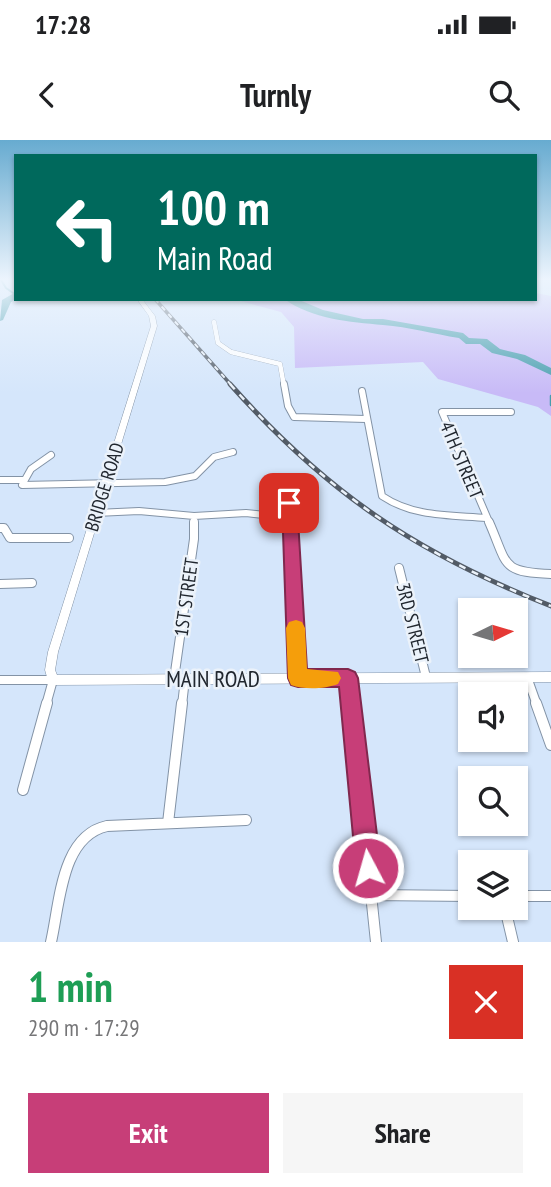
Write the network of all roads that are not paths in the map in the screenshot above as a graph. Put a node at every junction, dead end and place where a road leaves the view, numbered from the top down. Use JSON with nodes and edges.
{"nodes":[{"id":1,"x":152,"y":317,"type":"edge"},
{"id":2,"x":214,"y":321,"type":"dead end"},
{"id":3,"x":362,"y":391,"type":"dead end"},
{"id":4,"x":511,"y":412,"type":"dead end"},
{"id":5,"x":366,"y":419,"type":"junction"},
{"id":6,"x":233,"y":452,"type":"dead end"},
{"id":7,"x":51,"y":455,"type":"dead end"},
{"id":8,"x":0,"y":480,"type":"edge"},
{"id":9,"x":24,"y":480,"type":"junction"},
{"id":10,"x":105,"y":484,"type":"junction"},
{"id":11,"x":287,"y":488,"type":"dead end"},
{"id":12,"x":96,"y":513,"type":"junction"},
{"id":13,"x":194,"y":516,"type":"junction"},
{"id":14,"x":291,"y":518,"type":"junction"},
{"id":15,"x":486,"y":518,"type":"junction"},
{"id":16,"x":0,"y":528,"type":"edge"},
{"id":17,"x":69,"y":538,"type":"dead end"},
{"id":18,"x":399,"y":568,"type":"dead end"},
{"id":19,"x":551,"y":574,"type":"edge"},
{"id":20,"x":32,"y":583,"type":"dead end"},
{"id":21,"x":0,"y":584,"type":"edge"},
{"id":22,"x":426,"y":677,"type":"junction"},
{"id":23,"x":527,"y":677,"type":"junction"},
{"id":24,"x":551,"y":677,"type":"edge"},
{"id":25,"x":298,"y":678,"type":"junction"},
{"id":26,"x":348,"y":678,"type":"junction"},
{"id":27,"x":180,"y":679,"type":"junction"},
{"id":28,"x":0,"y":680,"type":"edge"},
{"id":29,"x":53,"y":680,"type":"junction"},
{"id":30,"x":551,"y":746,"type":"edge"},
{"id":31,"x":23,"y":790,"type":"dead end"},
{"id":32,"x":246,"y":820,"type":"dead end"},
{"id":33,"x":169,"y":823,"type":"junction"},
{"id":34,"x":371,"y":895,"type":"junction"},
{"id":35,"x":458,"y":896,"type":"edge"},
{"id":36,"x":528,"y":896,"type":"edge"},
{"id":37,"x":551,"y":896,"type":"edge"},
{"id":38,"x":508,"y":920,"type":"edge"},
{"id":39,"x":51,"y":942,"type":"edge"},
{"id":40,"x":376,"y":942,"type":"edge"},
{"id":41,"x":513,"y":942,"type":"edge"}],
"edges":[{"from":1,"to":10,"type":"street","name":"BRIDGE ROAD"},
{"from":2,"to":5,"type":"street"},
{"from":3,"to":5,"type":"street"},
{"from":4,"to":15,"type":"street","name":"4TH STREET"},
{"from":5,"to":15,"type":"street"},
{"from":6,"to":10,"type":"street"},
{"from":7,"to":9,"type":"street"},
{"from":8,"to":9,"type":"street"},
{"from":9,"to":10,"type":"street"},
{"from":10,"to":12,"type":"street","name":"BRIDGE ROAD"},
{"from":11,"to":14,"type":"street"},
{"from":12,"to":13,"type":"street"},
{"from":12,"to":29,"type":"street","name":"BRIDGE ROAD"},
{"from":13,"to":14,"type":"street"},
{"from":13,"to":27,"type":"street","name":"1ST STREET"},
{"from":14,"to":25,"type":"street"},
{"from":15,"to":19,"type":"street","name":"4TH STREET"},
{"from":16,"to":17,"type":"street"},
{"from":18,"to":22,"type":"street","name":"3RD STREET"},
{"from":20,"to":21,"type":"street"},
{"from":22,"to":23,"type":"street","name":"MAIN ROAD"},
{"from":22,"to":26,"type":"street","name":"MAIN ROAD"},
{"from":23,"to":24,"type":"street","name":"MAIN ROAD"},
{"from":23,"to":30,"type":"street"},
{"from":25,"to":26,"type":"street","name":"MAIN ROAD"},
{"from":25,"to":27,"type":"street","name":"MAIN ROAD"},
{"from":26,"to":34,"type":"street"},
{"from":27,"to":29,"type":"street","name":"MAIN ROAD"},
{"from":27,"to":33,"type":"street","name":"1ST STREET"},
{"from":28,"to":29,"type":"street","name":"MAIN ROAD"},
{"from":29,"to":31,"type":"street"},
{"from":32,"to":33,"type":"street"},
{"from":33,"to":39,"type":"street"},
{"from":34,"to":35,"type":"street"},
{"from":34,"to":40,"type":"street"},
{"from":36,"to":37,"type":"street"},
{"from":38,"to":41,"type":"street"}]}
